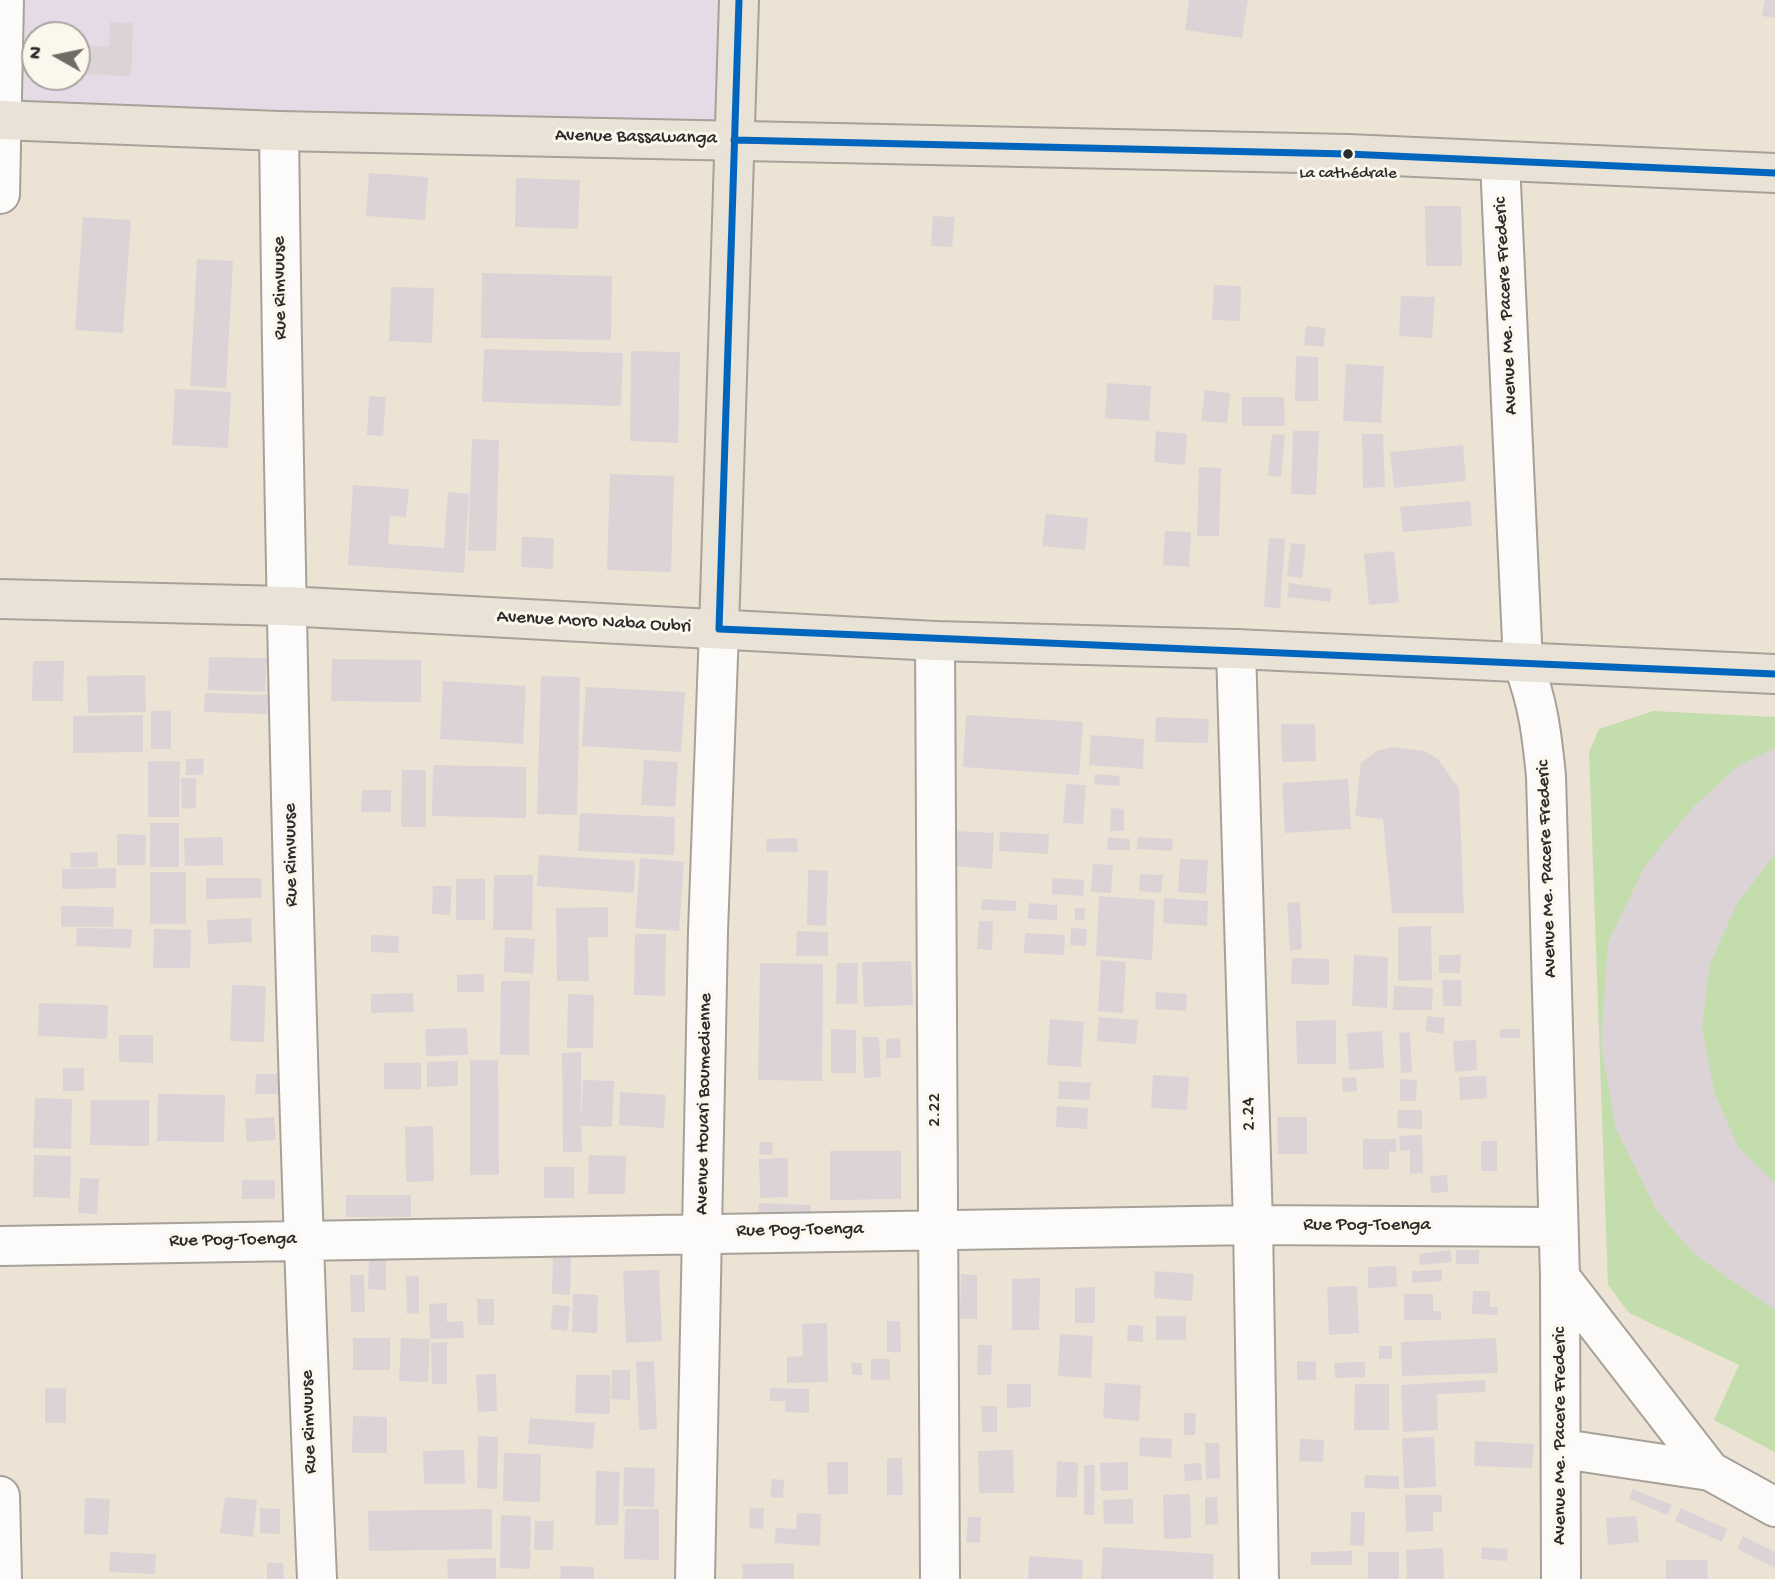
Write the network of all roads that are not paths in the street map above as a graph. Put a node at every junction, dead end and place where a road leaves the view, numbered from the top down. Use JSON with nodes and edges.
{"nodes":[{"id":1,"x":4,"y":0,"type":"edge"},
{"id":2,"x":739,"y":0,"type":"edge"},
{"id":3,"x":2,"y":120,"type":"edge"},
{"id":4,"x":279,"y":131,"type":"junction"},
{"id":5,"x":734,"y":140,"type":"junction"},
{"id":6,"x":1500,"y":162,"type":"junction"},
{"id":7,"x":1775,"y":173,"type":"edge"},
{"id":8,"x":0,"y":194,"type":"edge"},
{"id":9,"x":0,"y":599,"type":"edge"},
{"id":10,"x":285,"y":606,"type":"junction"},
{"id":11,"x":719,"y":629,"type":"junction"},
{"id":12,"x":935,"y":641,"type":"junction"},
{"id":13,"x":1236,"y":649,"type":"junction"},
{"id":14,"x":1523,"y":664,"type":"junction"},
{"id":15,"x":1775,"y":674,"type":"edge"},
{"id":16,"x":1253,"y":1225,"type":"junction"},
{"id":17,"x":1558,"y":1227,"type":"junction"},
{"id":18,"x":936,"y":1229,"type":"junction"},
{"id":19,"x":703,"y":1232,"type":"junction"},
{"id":20,"x":302,"y":1239,"type":"junction"},
{"id":21,"x":0,"y":1246,"type":"edge"},
{"id":22,"x":1560,"y":1278,"type":"junction"},
{"id":23,"x":1563,"y":1449,"type":"junction"},
{"id":24,"x":1710,"y":1471,"type":"junction"},
{"id":25,"x":0,"y":1496,"type":"edge"},
{"id":26,"x":1775,"y":1507,"type":"edge"},
{"id":27,"x":2,"y":1579,"type":"edge"},
{"id":28,"x":317,"y":1579,"type":"edge"},
{"id":29,"x":695,"y":1579,"type":"edge"},
{"id":30,"x":940,"y":1579,"type":"edge"},
{"id":31,"x":1259,"y":1579,"type":"edge"},
{"id":32,"x":1561,"y":1579,"type":"edge"}],
"edges":[{"from":1,"to":3,"type":"street"},
{"from":2,"to":5,"type":"main road"},
{"from":3,"to":4,"type":"main road","name":"Avenue Bassawanga"},
{"from":3,"to":8,"type":"street"},
{"from":4,"to":5,"type":"main road","name":"Avenue Bassawanga"},
{"from":4,"to":10,"type":"street","name":"Rue Rimvuuse"},
{"from":5,"to":6,"type":"main road","name":"Avenue Bassawanga"},
{"from":5,"to":11,"type":"main road"},
{"from":6,"to":7,"type":"main road","name":"Avenue Bassawanga"},
{"from":6,"to":14,"type":"street","name":"Avenue Me. Pacere Frederic"},
{"from":9,"to":10,"type":"main road","name":"Avenue Moro Naba Oubri"},
{"from":10,"to":11,"type":"main road","name":"Avenue Moro Naba Oubri"},
{"from":10,"to":20,"type":"street","name":"Rue Rimvuuse"},
{"from":11,"to":12,"type":"main road","name":"Avenue Moro Naba Oubri"},
{"from":11,"to":19,"type":"street","name":"Avenue Houari Boumedienne"},
{"from":12,"to":13,"type":"main road","name":"Avenue Moro Naba Oubri"},
{"from":12,"to":18,"type":"street","name":"2.22"},
{"from":13,"to":14,"type":"main road","name":"Avenue Moro Naba Oubri"},
{"from":13,"to":16,"type":"street","name":"2.24"},
{"from":14,"to":15,"type":"main road","name":"Avenue Moro Naba Oubri"},
{"from":14,"to":17,"type":"street","name":"Avenue Me. Pacere Frederic"},
{"from":16,"to":17,"type":"street","name":"Rue Pog-Toenga"},
{"from":16,"to":18,"type":"street","name":"Rue Pog-Toenga"},
{"from":16,"to":31,"type":"street","name":"2.24"},
{"from":17,"to":22,"type":"street","name":"Avenue Me. Pacere Frederic"},
{"from":18,"to":19,"type":"street","name":"Rue Pog-Toenga"},
{"from":18,"to":30,"type":"street","name":"2.22"},
{"from":19,"to":20,"type":"street","name":"Rue Pog-Toenga"},
{"from":19,"to":29,"type":"street","name":"Avenue Houari Boumedienne"},
{"from":20,"to":21,"type":"street","name":"Rue Pog-Toenga"},
{"from":20,"to":28,"type":"street","name":"Rue Rimvuuse"},
{"from":22,"to":23,"type":"street","name":"Avenue Me. Pacere Frederic"},
{"from":22,"to":24,"type":"street"},
{"from":23,"to":24,"type":"street"},
{"from":23,"to":32,"type":"street","name":"Avenue Me. Pacere Frederic"},
{"from":24,"to":26,"type":"street"},
{"from":25,"to":27,"type":"street"}]}
